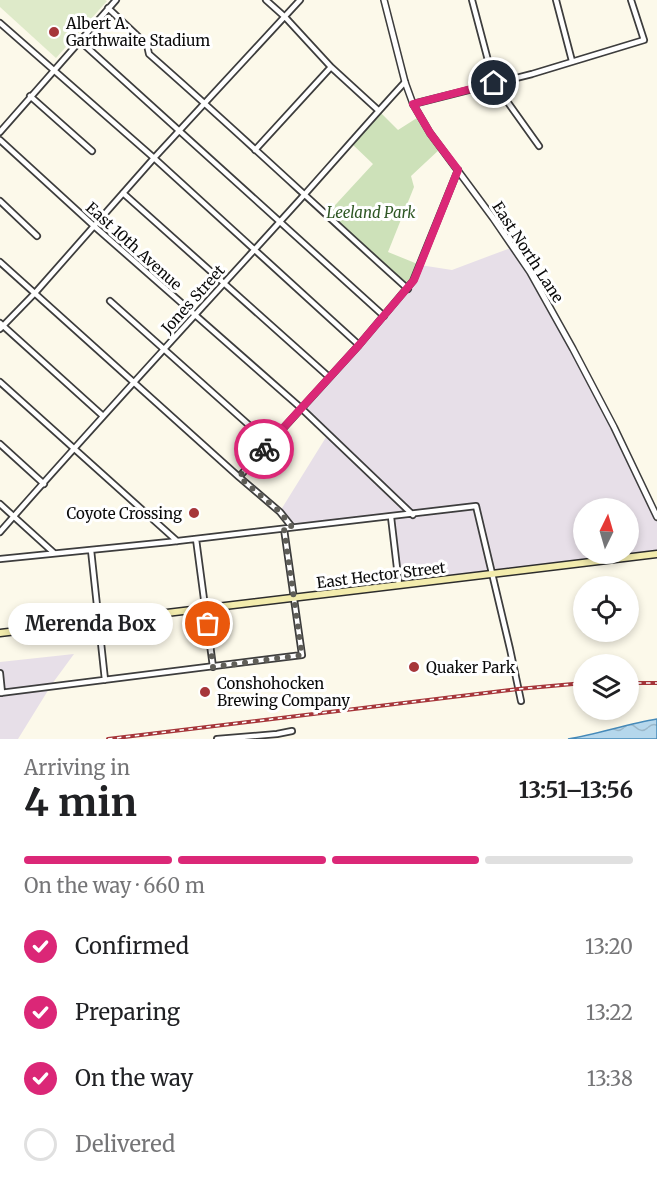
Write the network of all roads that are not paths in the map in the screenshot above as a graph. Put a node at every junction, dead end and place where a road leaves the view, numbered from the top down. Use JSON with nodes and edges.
{"nodes":[{"id":1,"x":116,"y":0,"type":"edge"},
{"id":2,"x":266,"y":0,"type":"edge"},
{"id":3,"x":300,"y":0,"type":"edge"},
{"id":4,"x":384,"y":0,"type":"edge"},
{"id":5,"x":472,"y":0,"type":"edge"},
{"id":6,"x":556,"y":0,"type":"edge"},
{"id":7,"x":631,"y":0,"type":"edge"},
{"id":8,"x":108,"y":8,"type":"junction"},
{"id":9,"x":285,"y":17,"type":"junction"},
{"id":10,"x":0,"y":23,"type":"edge"},
{"id":11,"x":80,"y":41,"type":"junction"},
{"id":12,"x":572,"y":62,"type":"junction"},
{"id":13,"x":331,"y":67,"type":"junction"},
{"id":14,"x":55,"y":71,"type":"junction"},
{"id":15,"x":405,"y":82,"type":"junction"},
{"id":16,"x":494,"y":83,"type":"junction"},
{"id":17,"x":30,"y":96,"type":"junction"},
{"id":18,"x":205,"y":103,"type":"junction"},
{"id":19,"x":413,"y":104,"type":"junction"},
{"id":20,"x":378,"y":110,"type":"junction"},
{"id":21,"x":0,"y":132,"type":"edge"},
{"id":22,"x":179,"y":132,"type":"junction"},
{"id":23,"x":0,"y":140,"type":"edge"},
{"id":24,"x":540,"y":146,"type":"dead end"},
{"id":25,"x":255,"y":150,"type":"junction"},
{"id":26,"x":92,"y":151,"type":"dead end"},
{"id":27,"x":154,"y":158,"type":"junction"},
{"id":28,"x":458,"y":170,"type":"junction"},
{"id":29,"x":123,"y":193,"type":"junction"},
{"id":30,"x":304,"y":195,"type":"junction"},
{"id":31,"x":0,"y":201,"type":"edge"},
{"id":32,"x":279,"y":222,"type":"junction"},
{"id":33,"x":94,"y":226,"type":"junction"},
{"id":34,"x":37,"y":236,"type":"dead end"},
{"id":35,"x":254,"y":249,"type":"junction"},
{"id":36,"x":0,"y":262,"type":"edge"},
{"id":37,"x":224,"y":282,"type":"junction"},
{"id":38,"x":408,"y":288,"type":"junction"},
{"id":39,"x":35,"y":293,"type":"junction"},
{"id":40,"x":110,"y":301,"type":"dead end"},
{"id":41,"x":194,"y":315,"type":"junction"},
{"id":42,"x":384,"y":316,"type":"junction"},
{"id":43,"x":1,"y":326,"type":"edge"},
{"id":44,"x":359,"y":345,"type":"junction"},
{"id":45,"x":164,"y":349,"type":"junction"},
{"id":46,"x":329,"y":378,"type":"junction"},
{"id":47,"x":0,"y":382,"type":"edge"},
{"id":48,"x":134,"y":383,"type":"junction"},
{"id":49,"x":301,"y":408,"type":"junction"},
{"id":50,"x":103,"y":416,"type":"junction"},
{"id":51,"x":269,"y":443,"type":"junction"},
{"id":52,"x":0,"y":444,"type":"edge"},
{"id":53,"x":73,"y":448,"type":"junction"},
{"id":54,"x":239,"y":477,"type":"junction"},
{"id":55,"x":44,"y":484,"type":"junction"},
{"id":56,"x":0,"y":504,"type":"edge"},
{"id":57,"x":413,"y":514,"type":"junction"},
{"id":58,"x":13,"y":517,"type":"junction"},
{"id":59,"x":391,"y":517,"type":"junction"},
{"id":60,"x":657,"y":518,"type":"edge"},
{"id":61,"x":292,"y":527,"type":"junction"},
{"id":62,"x":284,"y":529,"type":"junction"},
{"id":63,"x":0,"y":532,"type":"edge"},
{"id":64,"x":196,"y":539,"type":"junction"},
{"id":65,"x":177,"y":541,"type":"junction"},
{"id":66,"x":91,"y":550,"type":"junction"},
{"id":67,"x":54,"y":553,"type":"junction"},
{"id":68,"x":657,"y":554,"type":"edge"},
{"id":69,"x":0,"y":559,"type":"edge"},
{"id":70,"x":492,"y":574,"type":"junction"},
{"id":71,"x":399,"y":585,"type":"junction"},
{"id":72,"x":293,"y":598,"type":"junction"},
{"id":73,"x":206,"y":608,"type":"junction"},
{"id":74,"x":99,"y":621,"type":"junction"},
{"id":75,"x":0,"y":633,"type":"edge"},
{"id":76,"x":213,"y":667,"type":"junction"},
{"id":77,"x":0,"y":673,"type":"edge"},
{"id":78,"x":105,"y":680,"type":"junction"},
{"id":79,"x":1,"y":693,"type":"edge"},
{"id":80,"x":521,"y":701,"type":"dead end"},
{"id":81,"x":292,"y":731,"type":"dead end"},
{"id":82,"x":217,"y":739,"type":"edge"}],
"edges":[{"from":1,"to":8,"type":"street"},
{"from":2,"to":9,"type":"street"},
{"from":3,"to":9,"type":"street"},
{"from":4,"to":15,"type":"street","name":"East North Lane"},
{"from":5,"to":16,"type":"street"},
{"from":6,"to":12,"type":"street"},
{"from":7,"to":12,"type":"street"},
{"from":8,"to":11,"type":"street"},
{"from":8,"to":18,"type":"street"},
{"from":9,"to":13,"type":"street"},
{"from":9,"to":18,"type":"street"},
{"from":10,"to":14,"type":"street"},
{"from":11,"to":14,"type":"street"},
{"from":11,"to":22,"type":"street"},
{"from":12,"to":16,"type":"street"},
{"from":13,"to":20,"type":"street"},
{"from":13,"to":25,"type":"street"},
{"from":14,"to":17,"type":"street"},
{"from":14,"to":27,"type":"street"},
{"from":15,"to":19,"type":"street","name":"East North Lane"},
{"from":15,"to":20,"type":"street","name":"Jones Street"},
{"from":16,"to":19,"type":"street"},
{"from":16,"to":24,"type":"street"},
{"from":17,"to":21,"type":"street"},
{"from":17,"to":26,"type":"street"},
{"from":18,"to":22,"type":"street"},
{"from":18,"to":25,"type":"street"},
{"from":19,"to":28,"type":"street","name":"East North Lane"},
{"from":20,"to":30,"type":"street","name":"Jones Street"},
{"from":22,"to":27,"type":"street"},
{"from":22,"to":32,"type":"street"},
{"from":23,"to":33,"type":"street","name":"East 10th Avenue"},
{"from":25,"to":30,"type":"street"},
{"from":27,"to":29,"type":"street"},
{"from":27,"to":35,"type":"street"},
{"from":28,"to":38,"type":"street"},
{"from":28,"to":60,"type":"street","name":"East North Lane"},
{"from":29,"to":33,"type":"street"},
{"from":29,"to":37,"type":"street"},
{"from":30,"to":32,"type":"street","name":"Jones Street"},
{"from":30,"to":38,"type":"street"},
{"from":31,"to":34,"type":"street"},
{"from":32,"to":35,"type":"street","name":"Jones Street"},
{"from":32,"to":42,"type":"street"},
{"from":33,"to":39,"type":"street"},
{"from":33,"to":41,"type":"street","name":"East 10th Avenue"},
{"from":35,"to":37,"type":"street","name":"Jones Street"},
{"from":35,"to":44,"type":"street"},
{"from":36,"to":39,"type":"street"},
{"from":37,"to":41,"type":"street","name":"Jones Street"},
{"from":37,"to":46,"type":"street"},
{"from":38,"to":42,"type":"street"},
{"from":39,"to":43,"type":"street"},
{"from":39,"to":48,"type":"street"},
{"from":40,"to":45,"type":"street"},
{"from":41,"to":45,"type":"street","name":"Jones Street"},
{"from":41,"to":49,"type":"street","name":"East 10th Avenue"},
{"from":42,"to":44,"type":"street"},
{"from":43,"to":50,"type":"street"},
{"from":44,"to":46,"type":"street"},
{"from":45,"to":48,"type":"street","name":"Jones Street"},
{"from":45,"to":51,"type":"street"},
{"from":46,"to":49,"type":"street"},
{"from":47,"to":53,"type":"street"},
{"from":48,"to":50,"type":"street","name":"Jones Street"},
{"from":48,"to":54,"type":"street"},
{"from":49,"to":51,"type":"street"},
{"from":49,"to":57,"type":"street","name":"East 10th Avenue"},
{"from":50,"to":53,"type":"street","name":"Jones Street"},
{"from":51,"to":54,"type":"street"},
{"from":52,"to":55,"type":"street"},
{"from":53,"to":55,"type":"street","name":"Jones Street"},
{"from":53,"to":65,"type":"street"},
{"from":54,"to":61,"type":"street"},
{"from":55,"to":58,"type":"street","name":"Jones Street"},
{"from":56,"to":58,"type":"street"},
{"from":57,"to":59,"type":"street"},
{"from":57,"to":70,"type":"street"},
{"from":58,"to":63,"type":"street","name":"Jones Street"},
{"from":58,"to":67,"type":"street"},
{"from":59,"to":61,"type":"street"},
{"from":59,"to":71,"type":"street"},
{"from":61,"to":62,"type":"street"},
{"from":62,"to":64,"type":"street"},
{"from":62,"to":72,"type":"street"},
{"from":64,"to":65,"type":"street"},
{"from":64,"to":73,"type":"street"},
{"from":65,"to":66,"type":"street"},
{"from":66,"to":67,"type":"street"},
{"from":66,"to":74,"type":"street"},
{"from":67,"to":69,"type":"street"},
{"from":68,"to":70,"type":"main road","name":"East Hector Street"},
{"from":70,"to":71,"type":"main road","name":"East Hector Street"},
{"from":70,"to":80,"type":"street"},
{"from":71,"to":72,"type":"main road","name":"East Hector Street"},
{"from":72,"to":73,"type":"main road","name":"East Hector Street"},
{"from":72,"to":76,"type":"street"},
{"from":73,"to":74,"type":"main road","name":"East Hector Street"},
{"from":73,"to":76,"type":"street"},
{"from":74,"to":75,"type":"main road","name":"East Hector Street"},
{"from":74,"to":78,"type":"street"},
{"from":76,"to":78,"type":"street"},
{"from":77,"to":79,"type":"street"},
{"from":78,"to":79,"type":"street"},
{"from":81,"to":82,"type":"street"}]}
